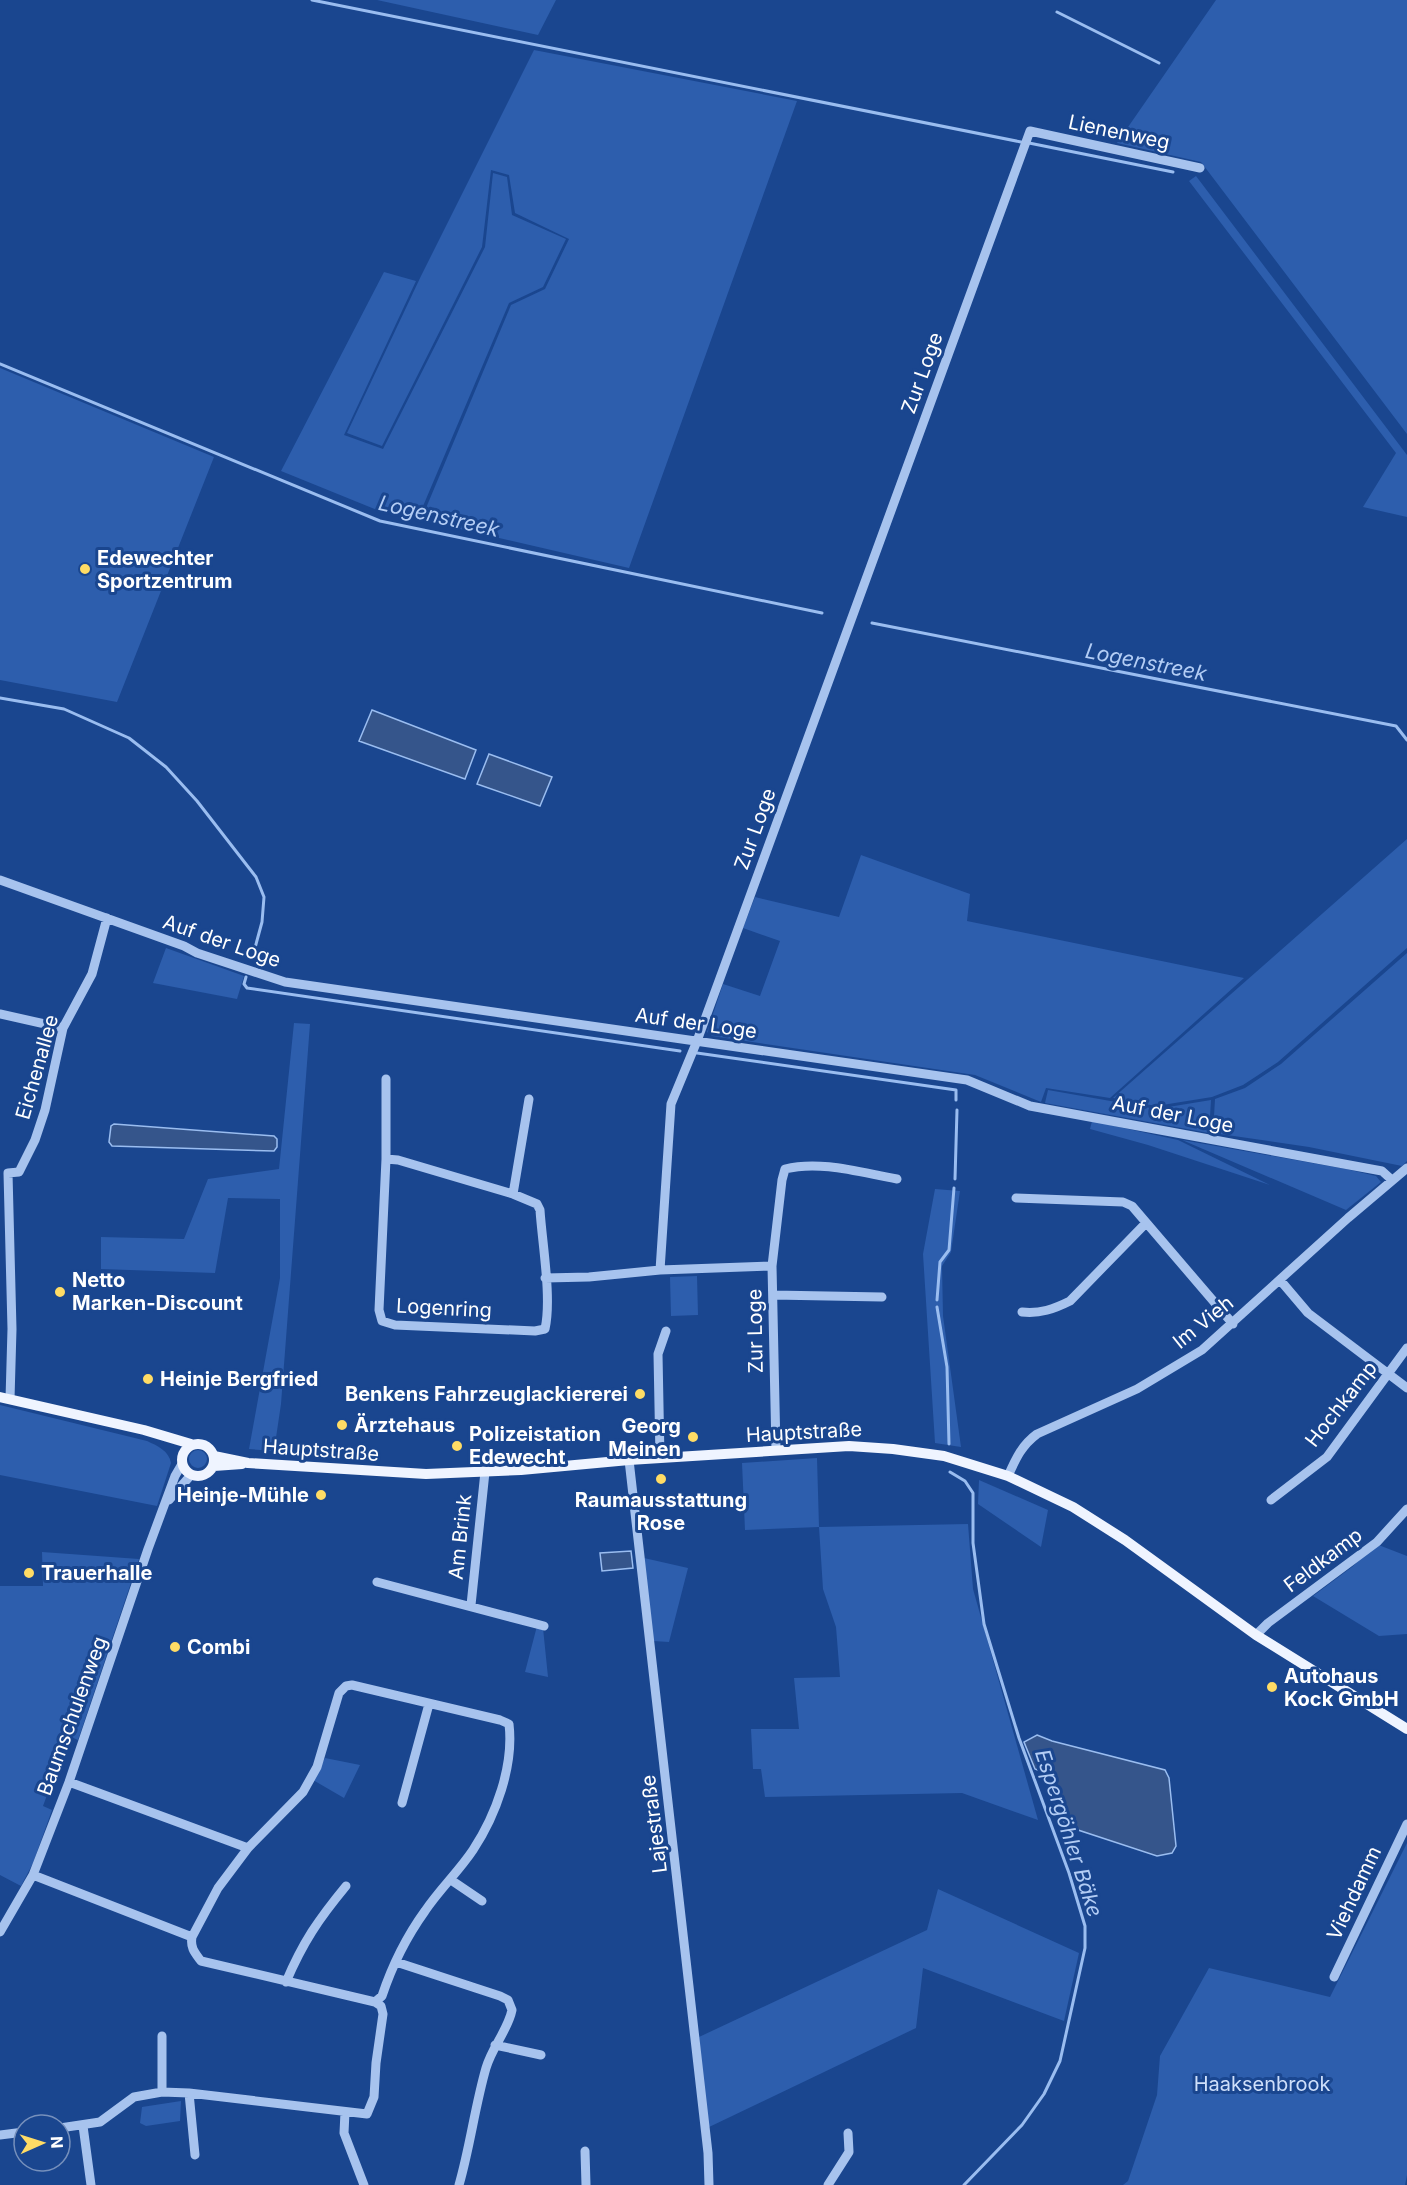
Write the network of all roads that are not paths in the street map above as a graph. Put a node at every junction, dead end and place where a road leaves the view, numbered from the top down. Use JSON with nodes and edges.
{"nodes":[{"id":1,"x":1029,"y":131,"type":"joint"},
{"id":2,"x":1200,"y":168,"type":"dead end"},
{"id":3,"x":0,"y":880,"type":"edge"},
{"id":4,"x":107,"y":918,"type":"junction"},
{"id":5,"x":0,"y":1014,"type":"edge"},
{"id":6,"x":63,"y":1028,"type":"junction"},
{"id":7,"x":697,"y":1041,"type":"junction"},
{"id":8,"x":387,"y":1079,"type":"dead end"},
{"id":9,"x":530,"y":1099,"type":"dead end"},
{"id":10,"x":386,"y":1159,"type":"junction"},
{"id":11,"x":1407,"y":1168,"type":"edge"},
{"id":12,"x":4,"y":1172,"type":"edge"},
{"id":13,"x":897,"y":1179,"type":"dead end"},
{"id":14,"x":1392,"y":1180,"type":"junction"},
{"id":15,"x":513,"y":1194,"type":"junction"},
{"id":16,"x":1016,"y":1198,"type":"dead end"},
{"id":17,"x":1146,"y":1223,"type":"junction"},
{"id":18,"x":0,"y":1261,"type":"edge"},
{"id":19,"x":10,"y":1263,"type":"junction"},
{"id":20,"x":772,"y":1266,"type":"junction"},
{"id":21,"x":660,"y":1270,"type":"junction"},
{"id":22,"x":545,"y":1278,"type":"junction"},
{"id":23,"x":1280,"y":1280,"type":"junction"},
{"id":24,"x":773,"y":1295,"type":"junction"},
{"id":25,"x":882,"y":1297,"type":"dead end"},
{"id":26,"x":1022,"y":1312,"type":"dead end"},
{"id":27,"x":1233,"y":1324,"type":"junction"},
{"id":28,"x":666,"y":1331,"type":"dead end"},
{"id":29,"x":1407,"y":1348,"type":"edge"},
{"id":30,"x":1388,"y":1374,"type":"junction"},
{"id":31,"x":1407,"y":1388,"type":"edge"},
{"id":32,"x":5,"y":1398,"type":"edge"},
{"id":33,"x":159,"y":1435,"type":"junction"},
{"id":34,"x":191,"y":1444,"type":"junction"},
{"id":35,"x":776,"y":1450,"type":"junction"},
{"id":36,"x":660,"y":1458,"type":"junction"},
{"id":37,"x":182,"y":1459,"type":"junction"},
{"id":38,"x":629,"y":1460,"type":"junction"},
{"id":39,"x":214,"y":1461,"type":"junction"},
{"id":40,"x":485,"y":1472,"type":"junction"},
{"id":41,"x":191,"y":1475,"type":"junction"},
{"id":42,"x":1008,"y":1476,"type":"junction"},
{"id":43,"x":1272,"y":1500,"type":"dead end"},
{"id":44,"x":164,"y":1506,"type":"junction"},
{"id":45,"x":1407,"y":1509,"type":"edge"},
{"id":46,"x":377,"y":1582,"type":"dead end"},
{"id":47,"x":471,"y":1605,"type":"junction"},
{"id":48,"x":544,"y":1626,"type":"dead end"},
{"id":49,"x":1256,"y":1635,"type":"junction"},
{"id":50,"x":429,"y":1704,"type":"junction"},
{"id":51,"x":1407,"y":1730,"type":"edge"},
{"id":52,"x":69,"y":1782,"type":"junction"},
{"id":53,"x":402,"y":1803,"type":"dead end"},
{"id":54,"x":1407,"y":1824,"type":"edge"},
{"id":55,"x":248,"y":1848,"type":"junction"},
{"id":56,"x":33,"y":1875,"type":"junction"},
{"id":57,"x":451,"y":1880,"type":"junction"},
{"id":58,"x":346,"y":1886,"type":"dead end"},
{"id":59,"x":482,"y":1901,"type":"dead end"},
{"id":60,"x":0,"y":1932,"type":"edge"},
{"id":61,"x":192,"y":1937,"type":"junction"},
{"id":62,"x":396,"y":1962,"type":"junction"},
{"id":63,"x":1334,"y":1977,"type":"dead end"},
{"id":64,"x":286,"y":1982,"type":"junction"},
{"id":65,"x":375,"y":2002,"type":"junction"},
{"id":66,"x":162,"y":2036,"type":"dead end"},
{"id":67,"x":495,"y":2045,"type":"junction"},
{"id":68,"x":541,"y":2055,"type":"dead end"},
{"id":69,"x":162,"y":2092,"type":"junction"},
{"id":70,"x":189,"y":2093,"type":"junction"},
{"id":71,"x":345,"y":2112,"type":"junction"},
{"id":72,"x":83,"y":2126,"type":"junction"},
{"id":73,"x":72,"y":2127,"type":"edge"},
{"id":74,"x":848,"y":2133,"type":"dead end"},
{"id":75,"x":585,"y":2151,"type":"dead end"},
{"id":76,"x":195,"y":2155,"type":"dead end"},
{"id":77,"x":91,"y":2185,"type":"edge"},
{"id":78,"x":364,"y":2185,"type":"edge"},
{"id":79,"x":459,"y":2185,"type":"edge"},
{"id":80,"x":586,"y":2185,"type":"edge"},
{"id":81,"x":709,"y":2185,"type":"edge"},
{"id":82,"x":828,"y":2185,"type":"edge"}],
"edges":[{"from":1,"to":2,"type":"street","name":"Lienenweg"},
{"from":1,"to":7,"type":"street","name":"Zur Loge"},
{"from":3,"to":4,"type":"street","name":"Auf der Loge"},
{"from":4,"to":6,"type":"street","name":"Eichenallee"},
{"from":4,"to":7,"type":"street","name":"Auf der Loge"},
{"from":5,"to":6,"type":"street"},
{"from":6,"to":12,"type":"street","name":"Eichenallee"},
{"from":7,"to":14,"type":"street","name":"Auf der Loge"},
{"from":7,"to":21,"type":"street","name":"Zur Loge"},
{"from":8,"to":10,"type":"street","name":"Logenring"},
{"from":9,"to":15,"type":"street"},
{"from":10,"to":15,"type":"street","name":"Logenring"},
{"from":10,"to":22,"type":"street","name":"Logenring"},
{"from":11,"to":14,"type":"street","name":"Im Vieh"},
{"from":12,"to":19,"type":"street","name":"Eichenallee"},
{"from":13,"to":20,"type":"street"},
{"from":14,"to":23,"type":"street","name":"Im Vieh"},
{"from":15,"to":22,"type":"street","name":"Logenring"},
{"from":16,"to":17,"type":"street"},
{"from":17,"to":26,"type":"street"},
{"from":17,"to":27,"type":"street"},
{"from":18,"to":19,"type":"street"},
{"from":19,"to":32,"type":"street","name":"Eichenallee"},
{"from":20,"to":21,"type":"street","name":"Zur Loge"},
{"from":20,"to":24,"type":"street","name":"Zur Loge"},
{"from":21,"to":22,"type":"street"},
{"from":23,"to":27,"type":"street","name":"Im Vieh"},
{"from":23,"to":30,"type":"street"},
{"from":24,"to":25,"type":"street"},
{"from":24,"to":35,"type":"street","name":"Zur Loge"},
{"from":27,"to":42,"type":"street","name":"Im Vieh"},
{"from":28,"to":36,"type":"street"},
{"from":29,"to":30,"type":"street","name":"Hochkamp"},
{"from":30,"to":31,"type":"street"},
{"from":30,"to":43,"type":"street","name":"Hochkamp"},
{"from":32,"to":33,"type":"main road"},
{"from":33,"to":34,"type":"main road"},
{"from":33,"to":37,"type":"main road"},
{"from":34,"to":37,"type":"main road"},
{"from":34,"to":39,"type":"main road"},
{"from":35,"to":36,"type":"main road","name":"Hauptstraße"},
{"from":35,"to":42,"type":"main road","name":"Hauptstraße"},
{"from":36,"to":38,"type":"main road","name":"Hauptstraße"},
{"from":37,"to":41,"type":"main road"},
{"from":37,"to":44,"type":"street","name":"Baumschulenweg"},
{"from":38,"to":40,"type":"main road","name":"Hauptstraße"},
{"from":38,"to":81,"type":"street","name":"Lajestraße"},
{"from":39,"to":40,"type":"main road","name":"Hauptstraße"},
{"from":39,"to":41,"type":"main road"},
{"from":40,"to":47,"type":"street","name":"Am Brink"},
{"from":41,"to":44,"type":"street","name":"Baumschulenweg"},
{"from":42,"to":49,"type":"main road","name":"Hauptstraße"},
{"from":44,"to":52,"type":"street","name":"Baumschulenweg"},
{"from":45,"to":49,"type":"street","name":"Feldkamp"},
{"from":46,"to":47,"type":"street","name":"Am Brink"},
{"from":47,"to":48,"type":"street","name":"Am Brink"},
{"from":49,"to":51,"type":"main road","name":"Hauptstraße"},
{"from":50,"to":53,"type":"street"},
{"from":50,"to":55,"type":"street"},
{"from":50,"to":57,"type":"street"},
{"from":52,"to":55,"type":"street"},
{"from":52,"to":56,"type":"street","name":"Baumschulenweg"},
{"from":54,"to":63,"type":"street","name":"Viehdamm"},
{"from":55,"to":61,"type":"street"},
{"from":56,"to":60,"type":"street","name":"Baumschulenweg"},
{"from":56,"to":61,"type":"street"},
{"from":57,"to":59,"type":"street"},
{"from":57,"to":62,"type":"street"},
{"from":58,"to":64,"type":"street"},
{"from":61,"to":64,"type":"street"},
{"from":62,"to":65,"type":"street"},
{"from":62,"to":67,"type":"street"},
{"from":64,"to":65,"type":"street"},
{"from":65,"to":71,"type":"street"},
{"from":66,"to":69,"type":"street"},
{"from":67,"to":68,"type":"street"},
{"from":67,"to":79,"type":"street"},
{"from":69,"to":70,"type":"street"},
{"from":69,"to":72,"type":"street"},
{"from":70,"to":71,"type":"street"},
{"from":70,"to":76,"type":"street"},
{"from":71,"to":78,"type":"street"},
{"from":72,"to":73,"type":"street"},
{"from":72,"to":77,"type":"street"},
{"from":74,"to":82,"type":"street"},
{"from":75,"to":80,"type":"street"}]}
